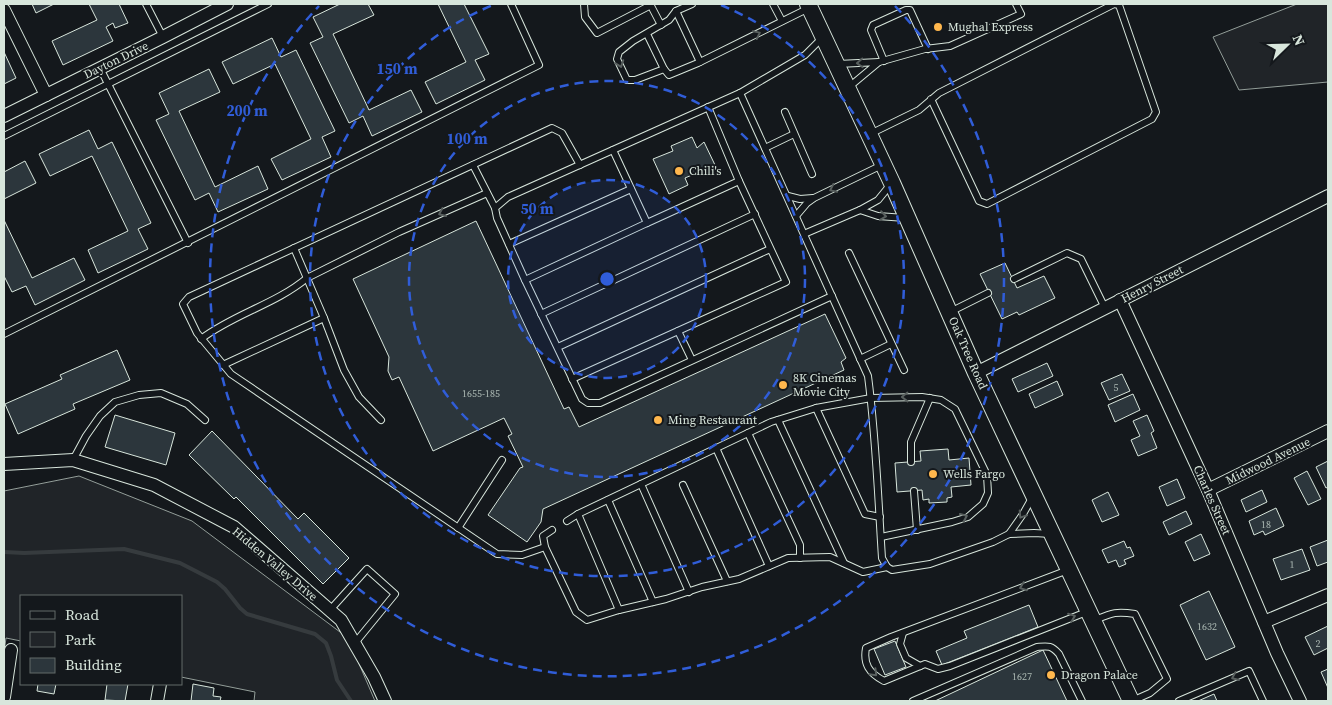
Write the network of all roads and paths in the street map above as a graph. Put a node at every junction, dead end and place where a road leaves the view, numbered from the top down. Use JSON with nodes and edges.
{"nodes":[{"id":1,"x":146,"y":4,"type":"edge"},
{"id":2,"x":227,"y":4,"type":"edge"},
{"id":3,"x":268,"y":4,"type":"edge"},
{"id":4,"x":511,"y":4,"type":"edge"},
{"id":5,"x":584,"y":4,"type":"edge"},
{"id":6,"x":650,"y":4,"type":"edge"},
{"id":7,"x":692,"y":4,"type":"edge"},
{"id":8,"x":773,"y":4,"type":"edge"},
{"id":9,"x":1016,"y":4,"type":"edge"},
{"id":10,"x":809,"y":5,"type":"edge"},
{"id":11,"x":4,"y":10,"type":"edge"},
{"id":12,"x":676,"y":12,"type":"junction"},
{"id":13,"x":782,"y":21,"type":"junction"},
{"id":14,"x":661,"y":25,"type":"junction"},
{"id":15,"x":647,"y":34,"type":"junction"},
{"id":16,"x":824,"y":36,"type":"junction"},
{"id":17,"x":163,"y":37,"type":"junction"},
{"id":18,"x":928,"y":49,"type":"junction"},
{"id":19,"x":881,"y":61,"type":"junction"},
{"id":20,"x":700,"y":62,"type":"junction"},
{"id":21,"x":837,"y":64,"type":"junction"},
{"id":22,"x":100,"y":68,"type":"junction"},
{"id":23,"x":664,"y":68,"type":"junction"},
{"id":24,"x":108,"y":84,"type":"junction"},
{"id":25,"x":848,"y":88,"type":"junction"},
{"id":26,"x":740,"y":93,"type":"junction"},
{"id":27,"x":46,"y":95,"type":"junction"},
{"id":28,"x":931,"y":100,"type":"junction"},
{"id":29,"x":708,"y":107,"type":"junction"},
{"id":30,"x":785,"y":112,"type":"dead end"},
{"id":31,"x":4,"y":116,"type":"edge"},
{"id":32,"x":794,"y":134,"type":"junction"},
{"id":33,"x":869,"y":134,"type":"junction"},
{"id":34,"x":4,"y":136,"type":"edge"},
{"id":35,"x":766,"y":148,"type":"junction"},
{"id":36,"x":613,"y":150,"type":"junction"},
{"id":37,"x":580,"y":164,"type":"junction"},
{"id":38,"x":883,"y":164,"type":"junction"},
{"id":39,"x":473,"y":165,"type":"junction"},
{"id":40,"x":812,"y":174,"type":"dead end"},
{"id":41,"x":739,"y":181,"type":"junction"},
{"id":42,"x":892,"y":183,"type":"junction"},
{"id":43,"x":631,"y":189,"type":"junction"},
{"id":44,"x":487,"y":193,"type":"junction"},
{"id":45,"x":788,"y":196,"type":"junction"},
{"id":46,"x":1328,"y":196,"type":"edge"},
{"id":47,"x":814,"y":198,"type":"junction"},
{"id":48,"x":495,"y":208,"type":"junction"},
{"id":49,"x":860,"y":210,"type":"junction"},
{"id":50,"x":755,"y":214,"type":"junction"},
{"id":51,"x":796,"y":216,"type":"junction"},
{"id":52,"x":907,"y":218,"type":"junction"},
{"id":53,"x":647,"y":223,"type":"junction"},
{"id":54,"x":804,"y":234,"type":"junction"},
{"id":55,"x":188,"y":242,"type":"junction"},
{"id":56,"x":509,"y":244,"type":"junction"},
{"id":57,"x":294,"y":248,"type":"junction"},
{"id":58,"x":770,"y":249,"type":"junction"},
{"id":59,"x":849,"y":253,"type":"dead end"},
{"id":60,"x":307,"y":278,"type":"junction"},
{"id":61,"x":525,"y":280,"type":"junction"},
{"id":62,"x":1014,"y":280,"type":"dead end"},
{"id":63,"x":988,"y":293,"type":"dead end"},
{"id":64,"x":832,"y":296,"type":"junction"},
{"id":65,"x":1120,"y":300,"type":"junction"},
{"id":66,"x":1105,"y":308,"type":"junction"},
{"id":67,"x":949,"y":313,"type":"junction"},
{"id":68,"x":541,"y":314,"type":"junction"},
{"id":69,"x":324,"y":318,"type":"junction"},
{"id":70,"x":678,"y":331,"type":"junction"},
{"id":71,"x":4,"y":334,"type":"edge"},
{"id":72,"x":202,"y":339,"type":"junction"},
{"id":73,"x":891,"y":344,"type":"junction"},
{"id":74,"x":558,"y":347,"type":"junction"},
{"id":75,"x":860,"y":358,"type":"junction"},
{"id":76,"x":692,"y":360,"type":"junction"},
{"id":77,"x":223,"y":365,"type":"junction"},
{"id":78,"x":904,"y":370,"type":"dead end"},
{"id":79,"x":976,"y":373,"type":"junction"},
{"id":80,"x":572,"y":378,"type":"junction"},
{"id":81,"x":871,"y":398,"type":"junction"},
{"id":82,"x":930,"y":398,"type":"junction"},
{"id":83,"x":816,"y":408,"type":"junction"},
{"id":84,"x":205,"y":420,"type":"dead end"},
{"id":85,"x":381,"y":420,"type":"dead end"},
{"id":86,"x":778,"y":420,"type":"junction"},
{"id":87,"x":1328,"y":431,"type":"edge"},
{"id":88,"x":748,"y":433,"type":"junction"},
{"id":89,"x":716,"y":448,"type":"junction"},
{"id":90,"x":73,"y":460,"type":"junction"},
{"id":91,"x":502,"y":460,"type":"dead end"},
{"id":92,"x":911,"y":462,"type":"dead end"},
{"id":93,"x":4,"y":464,"type":"edge"},
{"id":94,"x":641,"y":484,"type":"junction"},
{"id":95,"x":683,"y":485,"type":"dead end"},
{"id":96,"x":1208,"y":490,"type":"junction"},
{"id":97,"x":914,"y":491,"type":"dead end"},
{"id":98,"x":1033,"y":494,"type":"junction"},
{"id":99,"x":608,"y":500,"type":"junction"},
{"id":100,"x":578,"y":514,"type":"junction"},
{"id":101,"x":880,"y":517,"type":"junction"},
{"id":102,"x":567,"y":521,"type":"dead end"},
{"id":103,"x":458,"y":528,"type":"junction"},
{"id":104,"x":552,"y":530,"type":"dead end"},
{"id":105,"x":917,"y":530,"type":"junction"},
{"id":106,"x":1009,"y":534,"type":"junction"},
{"id":107,"x":1052,"y":534,"type":"junction"},
{"id":108,"x":880,"y":537,"type":"junction"},
{"id":109,"x":546,"y":547,"type":"junction"},
{"id":110,"x":800,"y":558,"type":"junction"},
{"id":111,"x":844,"y":563,"type":"junction"},
{"id":112,"x":769,"y":566,"type":"junction"},
{"id":113,"x":887,"y":567,"type":"junction"},
{"id":114,"x":1069,"y":569,"type":"junction"},
{"id":115,"x":728,"y":581,"type":"junction"},
{"id":116,"x":689,"y":592,"type":"junction"},
{"id":117,"x":1328,"y":595,"type":"edge"},
{"id":118,"x":653,"y":602,"type":"junction"},
{"id":119,"x":330,"y":610,"type":"junction"},
{"id":120,"x":619,"y":610,"type":"junction"},
{"id":121,"x":1091,"y":616,"type":"junction"},
{"id":122,"x":1264,"y":622,"type":"junction"},
{"id":123,"x":903,"y":633,"type":"junction"},
{"id":124,"x":355,"y":643,"type":"junction"},
{"id":125,"x":11,"y":650,"type":"dead end"},
{"id":126,"x":920,"y":666,"type":"junction"},
{"id":127,"x":160,"y":685,"type":"edge"},
{"id":128,"x":4,"y":697,"type":"edge"},
{"id":129,"x":157,"y":701,"type":"edge"},
{"id":130,"x":385,"y":701,"type":"edge"},
{"id":131,"x":914,"y":701,"type":"edge"},
{"id":132,"x":1082,"y":701,"type":"edge"},
{"id":133,"x":1131,"y":701,"type":"edge"},
{"id":134,"x":1179,"y":701,"type":"edge"},
{"id":135,"x":1263,"y":701,"type":"edge"},
{"id":136,"x":1300,"y":701,"type":"edge"}],
"edges":[{"from":1,"to":17,"type":"lane"},
{"from":2,"to":17,"type":"street","name":"Dayton Drive"},
{"from":3,"to":24,"type":"lane"},
{"from":4,"to":55,"type":"lane"},
{"from":5,"to":6,"type":"lane"},
{"from":6,"to":14,"type":"lane"},
{"from":7,"to":12,"type":"lane"},
{"from":8,"to":13,"type":"lane"},
{"from":9,"to":18,"type":"lane"},
{"from":10,"to":13,"type":"lane"},
{"from":10,"to":16,"type":"main road","name":"Oak Tree Road"},
{"from":11,"to":27,"type":"street"},
{"from":12,"to":14,"type":"lane"},
{"from":12,"to":20,"type":"lane"},
{"from":20,"to":13,"type":"lane","one_way":true},
{"from":14,"to":15,"type":"lane"},
{"from":15,"to":23,"type":"lane"},
{"from":15,"to":23,"type":"lane","one_way":true},
{"from":16,"to":21,"type":"main road","name":"Oak Tree Road"},
{"from":16,"to":26,"type":"lane"},
{"from":17,"to":22,"type":"street","name":"Dayton Drive"},
{"from":18,"to":19,"type":"lane"},
{"from":18,"to":19,"type":"lane"},
{"from":19,"to":21,"type":"lane","one_way":true},
{"from":19,"to":25,"type":"lane"},
{"from":20,"to":23,"type":"lane"},
{"from":21,"to":25,"type":"main road","name":"Oak Tree Road"},
{"from":22,"to":24,"type":"lane"},
{"from":22,"to":27,"type":"street","name":"Dayton Drive"},
{"from":24,"to":34,"type":"lane"},
{"from":24,"to":55,"type":"lane"},
{"from":25,"to":33,"type":"main road","name":"Oak Tree Road"},
{"from":26,"to":29,"type":"lane"},
{"from":26,"to":35,"type":"lane"},
{"from":27,"to":31,"type":"street","name":"Dayton Drive"},
{"from":28,"to":28,"type":"lane"},
{"from":28,"to":33,"type":"lane"},
{"from":29,"to":36,"type":"lane"},
{"from":29,"to":41,"type":"lane"},
{"from":30,"to":32,"type":"lane"},
{"from":32,"to":35,"type":"lane"},
{"from":32,"to":40,"type":"lane"},
{"from":33,"to":38,"type":"main road","name":"Oak Tree Road"},
{"from":35,"to":45,"type":"lane"},
{"from":36,"to":37,"type":"lane"},
{"from":36,"to":43,"type":"lane"},
{"from":37,"to":39,"type":"lane"},
{"from":37,"to":48,"type":"lane"},
{"from":38,"to":42,"type":"main road","name":"Oak Tree Road"},
{"from":38,"to":47,"type":"lane","one_way":true},
{"from":39,"to":44,"type":"lane"},
{"from":39,"to":57,"type":"lane"},
{"from":41,"to":50,"type":"lane"},
{"from":41,"to":53,"type":"lane"},
{"from":42,"to":49,"type":"lane"},
{"from":42,"to":52,"type":"main road","name":"Oak Tree Road"},
{"from":43,"to":53,"type":"lane"},
{"from":43,"to":56,"type":"lane"},
{"from":44,"to":48,"type":"lane"},
{"from":44,"to":60,"type":"lane","one_way":true},
{"from":45,"to":47,"type":"lane"},
{"from":45,"to":51,"type":"lane"},
{"from":46,"to":65,"type":"street","name":"Henry Street"},
{"from":47,"to":51,"type":"lane"},
{"from":48,"to":56,"type":"lane"},
{"from":49,"to":52,"type":"lane","one_way":true},
{"from":49,"to":54,"type":"lane"},
{"from":50,"to":58,"type":"lane"},
{"from":50,"to":68,"type":"lane"},
{"from":51,"to":54,"type":"lane"},
{"from":52,"to":67,"type":"main road","name":"Oak Tree Road"},
{"from":53,"to":61,"type":"lane"},
{"from":54,"to":64,"type":"lane"},
{"from":55,"to":71,"type":"lane"},
{"from":56,"to":61,"type":"lane"},
{"from":57,"to":60,"type":"lane"},
{"from":57,"to":72,"type":"lane"},
{"from":58,"to":70,"type":"lane"},
{"from":58,"to":74,"type":"lane"},
{"from":59,"to":73,"type":"lane"},
{"from":60,"to":69,"type":"lane"},
{"from":60,"to":72,"type":"lane"},
{"from":61,"to":68,"type":"lane"},
{"from":62,"to":66,"type":"lane"},
{"from":63,"to":67,"type":"lane"},
{"from":64,"to":75,"type":"lane"},
{"from":64,"to":76,"type":"lane"},
{"from":65,"to":66,"type":"street","name":"Henry Street"},
{"from":65,"to":96,"type":"street","name":"Charles Street"},
{"from":66,"to":79,"type":"street","name":"Henry Street"},
{"from":67,"to":79,"type":"main road","name":"Oak Tree Road"},
{"from":68,"to":74,"type":"lane"},
{"from":69,"to":77,"type":"lane"},
{"from":69,"to":85,"type":"lane"},
{"from":70,"to":76,"type":"lane"},
{"from":70,"to":80,"type":"lane"},
{"from":72,"to":77,"type":"lane"},
{"from":73,"to":75,"type":"lane"},
{"from":73,"to":78,"type":"lane"},
{"from":74,"to":80,"type":"lane"},
{"from":75,"to":81,"type":"lane"},
{"from":76,"to":80,"type":"lane"},
{"from":77,"to":103,"type":"lane"},
{"from":79,"to":98,"type":"main road","name":"Oak Tree Road"},
{"from":82,"to":81,"type":"lane","one_way":true},
{"from":81,"to":83,"type":"lane"},
{"from":81,"to":101,"type":"lane"},
{"from":82,"to":92,"type":"lane"},
{"from":105,"to":82,"type":"lane","one_way":true},
{"from":83,"to":86,"type":"lane"},
{"from":83,"to":101,"type":"lane"},
{"from":84,"to":90,"type":"lane"},
{"from":86,"to":88,"type":"lane"},
{"from":86,"to":111,"type":"lane"},
{"from":87,"to":96,"type":"street","name":"Midwood Avenue"},
{"from":88,"to":89,"type":"lane"},
{"from":88,"to":110,"type":"lane"},
{"from":89,"to":94,"type":"lane"},
{"from":89,"to":112,"type":"lane"},
{"from":90,"to":93,"type":"street","name":"Hidden Valley Drive"},
{"from":90,"to":119,"type":"street","name":"Hidden Valley Drive"},
{"from":91,"to":103,"type":"lane"},
{"from":94,"to":99,"type":"lane"},
{"from":94,"to":116,"type":"lane"},
{"from":95,"to":115,"type":"lane"},
{"from":96,"to":122,"type":"street","name":"Charles Street"},
{"from":97,"to":105,"type":"lane"},
{"from":98,"to":106,"type":"lane","one_way":true},
{"from":98,"to":107,"type":"main road","name":"Oak Tree Road"},
{"from":99,"to":100,"type":"lane"},
{"from":99,"to":118,"type":"lane"},
{"from":100,"to":102,"type":"lane"},
{"from":100,"to":120,"type":"lane"},
{"from":101,"to":108,"type":"lane"},
{"from":103,"to":109,"type":"lane"},
{"from":104,"to":109,"type":"lane"},
{"from":105,"to":108,"type":"lane"},
{"from":106,"to":107,"type":"lane"},
{"from":106,"to":113,"type":"lane"},
{"from":107,"to":114,"type":"main road","name":"Oak Tree Road"},
{"from":108,"to":113,"type":"lane"},
{"from":109,"to":120,"type":"lane"},
{"from":110,"to":111,"type":"lane"},
{"from":110,"to":112,"type":"lane"},
{"from":111,"to":113,"type":"lane"},
{"from":112,"to":115,"type":"lane"},
{"from":114,"to":121,"type":"main road","name":"Oak Tree Road"},
{"from":114,"to":123,"type":"lane","one_way":true},
{"from":115,"to":116,"type":"lane"},
{"from":116,"to":118,"type":"lane"},
{"from":117,"to":122,"type":"street"},
{"from":118,"to":120,"type":"lane"},
{"from":119,"to":124,"type":"street","name":"Hidden Valley Drive"},
{"from":119,"to":124,"type":"lane"},
{"from":126,"to":121,"type":"lane","one_way":true},
{"from":121,"to":133,"type":"main road","name":"Oak Tree Road"},
{"from":121,"to":133,"type":"lane"},
{"from":122,"to":136,"type":"street","name":"Charles Street"},
{"from":123,"to":126,"type":"lane"},
{"from":123,"to":126,"type":"lane","one_way":true},
{"from":124,"to":130,"type":"street","name":"Hidden Valley Drive"},
{"from":125,"to":128,"type":"street"},
{"from":127,"to":129,"type":"street"},
{"from":131,"to":132,"type":"lane"},
{"from":135,"to":134,"type":"lane","one_way":true}]}
